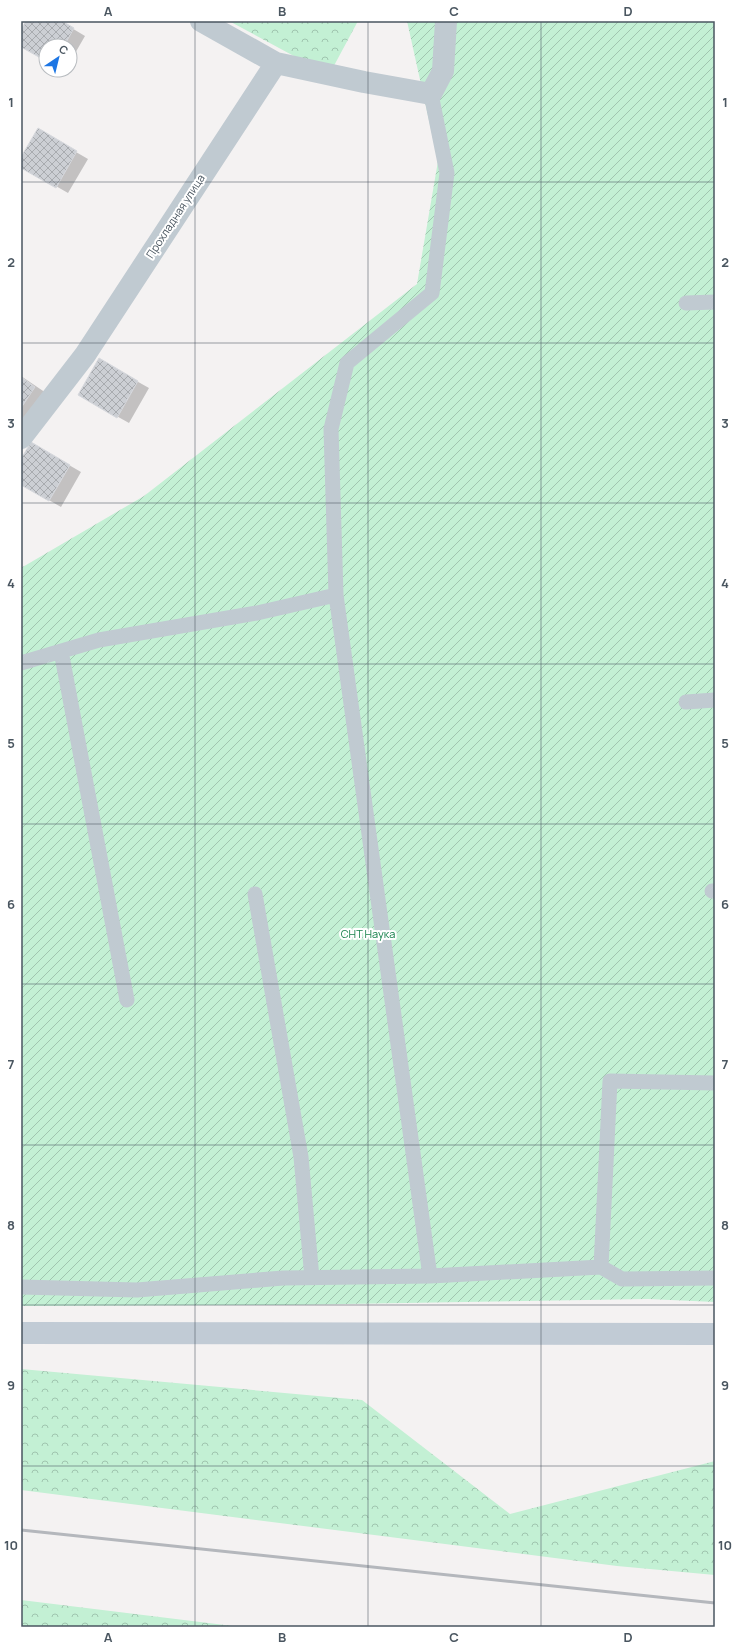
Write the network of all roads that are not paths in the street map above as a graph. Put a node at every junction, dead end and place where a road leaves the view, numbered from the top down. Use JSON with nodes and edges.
{"nodes":[{"id":1,"x":201,"y":21,"type":"edge"},
{"id":2,"x":446,"y":21,"type":"edge"},
{"id":3,"x":276,"y":63,"type":"junction"},
{"id":4,"x":431,"y":94,"type":"junction"},
{"id":5,"x":715,"y":302,"type":"edge"},
{"id":6,"x":686,"y":303,"type":"dead end"},
{"id":7,"x":21,"y":438,"type":"edge"},
{"id":8,"x":336,"y":595,"type":"junction"},
{"id":9,"x":61,"y":651,"type":"junction"},
{"id":10,"x":21,"y":663,"type":"edge"},
{"id":11,"x":715,"y":700,"type":"edge"},
{"id":12,"x":686,"y":702,"type":"dead end"},
{"id":13,"x":255,"y":894,"type":"dead end"},
{"id":14,"x":127,"y":1000,"type":"dead end"},
{"id":15,"x":715,"y":1083,"type":"edge"},
{"id":16,"x":601,"y":1267,"type":"junction"},
{"id":17,"x":430,"y":1276,"type":"junction"},
{"id":18,"x":312,"y":1278,"type":"junction"},
{"id":19,"x":715,"y":1278,"type":"edge"},
{"id":20,"x":21,"y":1288,"type":"edge"},
{"id":21,"x":21,"y":1333,"type":"edge"},
{"id":22,"x":715,"y":1334,"type":"edge"}],
"edges":[{"from":1,"to":3,"type":"street"},
{"from":2,"to":4,"type":"street"},
{"from":3,"to":4,"type":"street"},
{"from":3,"to":7,"type":"street","name":"Прохладная улица"},
{"from":4,"to":8,"type":"lane"},
{"from":5,"to":6,"type":"lane"},
{"from":8,"to":9,"type":"lane"},
{"from":8,"to":17,"type":"lane"},
{"from":9,"to":10,"type":"lane"},
{"from":9,"to":14,"type":"lane"},
{"from":11,"to":12,"type":"lane"},
{"from":13,"to":18,"type":"lane"},
{"from":15,"to":16,"type":"lane"},
{"from":16,"to":17,"type":"lane"},
{"from":16,"to":19,"type":"lane"},
{"from":17,"to":18,"type":"lane"},
{"from":18,"to":20,"type":"lane"},
{"from":21,"to":22,"type":"street"}]}
